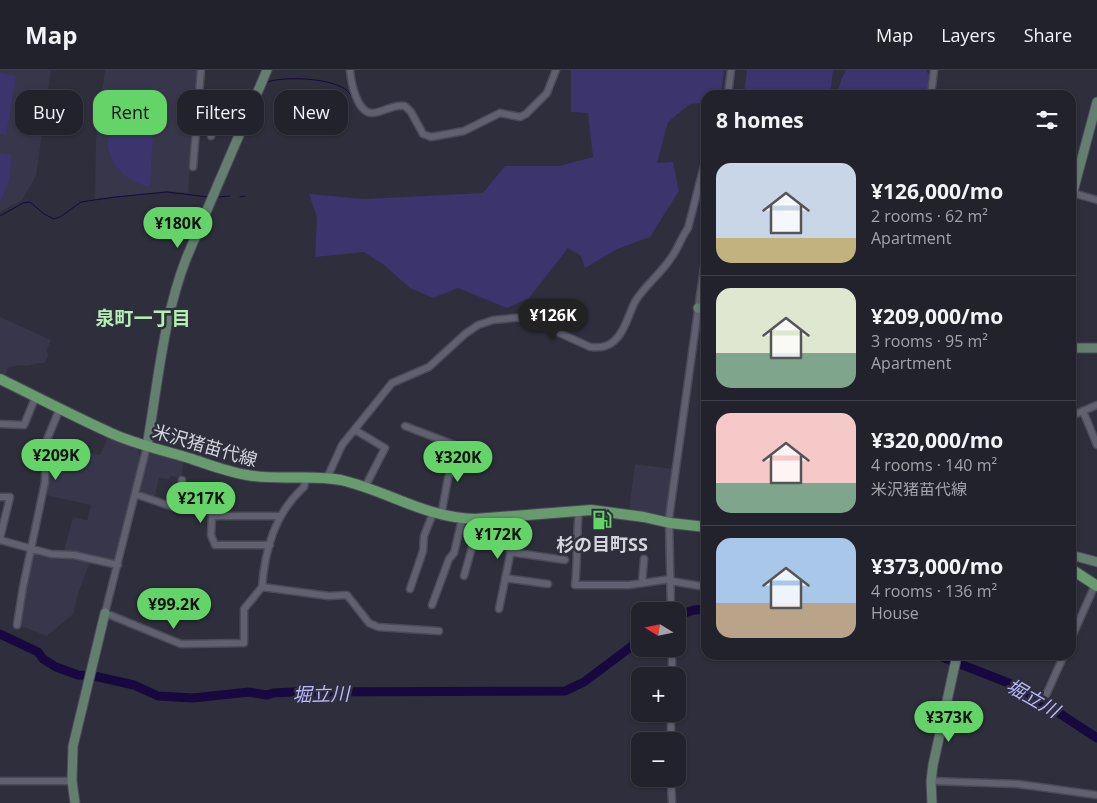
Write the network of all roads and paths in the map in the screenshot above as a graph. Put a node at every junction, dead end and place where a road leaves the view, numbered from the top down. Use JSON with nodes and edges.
{"nodes":[{"id":1,"x":201,"y":70,"type":"edge"},
{"id":2,"x":267,"y":70,"type":"edge"},
{"id":3,"x":350,"y":70,"type":"edge"},
{"id":4,"x":556,"y":70,"type":"edge"},
{"id":5,"x":731,"y":70,"type":"edge"},
{"id":6,"x":934,"y":70,"type":"edge"},
{"id":7,"x":199,"y":90,"type":"edge"},
{"id":8,"x":259,"y":90,"type":"edge"},
{"id":9,"x":729,"y":90,"type":"edge"},
{"id":10,"x":932,"y":90,"type":"edge"},
{"id":11,"x":1097,"y":102,"type":"edge"},
{"id":12,"x":196,"y":135,"type":"edge"},
{"id":13,"x":240,"y":135,"type":"edge"},
{"id":14,"x":193,"y":167,"type":"dead end"},
{"id":15,"x":701,"y":177,"type":"edge"},
{"id":16,"x":1076,"y":181,"type":"edge"},
{"id":17,"x":1076,"y":197,"type":"edge"},
{"id":18,"x":1097,"y":200,"type":"edge"},
{"id":19,"x":701,"y":315,"type":"edge"},
{"id":20,"x":1076,"y":348,"type":"edge"},
{"id":21,"x":1097,"y":348,"type":"edge"},
{"id":22,"x":0,"y":379,"type":"edge"},
{"id":23,"x":36,"y":396,"type":"junction"},
{"id":24,"x":1097,"y":405,"type":"edge"},
{"id":25,"x":60,"y":408,"type":"junction"},
{"id":26,"x":1083,"y":411,"type":"junction"},
{"id":27,"x":1076,"y":414,"type":"edge"},
{"id":28,"x":0,"y":426,"type":"edge"},
{"id":29,"x":405,"y":426,"type":"dead end"},
{"id":30,"x":355,"y":430,"type":"junction"},
{"id":31,"x":1095,"y":435,"type":"edge"},
{"id":32,"x":1097,"y":445,"type":"edge"},
{"id":33,"x":147,"y":446,"type":"junction"},
{"id":34,"x":460,"y":447,"type":"junction"},
{"id":35,"x":479,"y":451,"type":"dead end"},
{"id":36,"x":306,"y":478,"type":"junction"},
{"id":37,"x":327,"y":478,"type":"junction"},
{"id":38,"x":182,"y":480,"type":"dead end"},
{"id":39,"x":365,"y":487,"type":"junction"},
{"id":40,"x":135,"y":494,"type":"junction"},
{"id":41,"x":0,"y":497,"type":"edge"},
{"id":42,"x":579,"y":511,"type":"junction"},
{"id":43,"x":437,"y":514,"type":"junction"},
{"id":44,"x":280,"y":516,"type":"junction"},
{"id":45,"x":518,"y":516,"type":"junction"},
{"id":46,"x":462,"y":519,"type":"junction"},
{"id":47,"x":475,"y":519,"type":"junction"},
{"id":48,"x":670,"y":523,"type":"junction"},
{"id":49,"x":701,"y":526,"type":"edge"},
{"id":50,"x":0,"y":539,"type":"edge"},
{"id":51,"x":270,"y":545,"type":"junction"},
{"id":52,"x":31,"y":549,"type":"junction"},
{"id":53,"x":510,"y":552,"type":"junction"},
{"id":54,"x":1076,"y":556,"type":"edge"},
{"id":55,"x":644,"y":559,"type":"dead end"},
{"id":56,"x":565,"y":560,"type":"dead end"},
{"id":57,"x":1097,"y":562,"type":"edge"},
{"id":58,"x":118,"y":565,"type":"junction"},
{"id":59,"x":1076,"y":572,"type":"edge"},
{"id":60,"x":464,"y":576,"type":"dead end"},
{"id":61,"x":505,"y":578,"type":"junction"},
{"id":62,"x":671,"y":580,"type":"junction"},
{"id":63,"x":642,"y":583,"type":"junction"},
{"id":64,"x":548,"y":584,"type":"dead end"},
{"id":65,"x":701,"y":586,"type":"edge"},
{"id":66,"x":1096,"y":586,"type":"edge"},
{"id":67,"x":262,"y":587,"type":"junction"},
{"id":68,"x":410,"y":589,"type":"dead end"},
{"id":69,"x":671,"y":602,"type":"edge"},
{"id":70,"x":432,"y":605,"type":"dead end"},
{"id":71,"x":499,"y":610,"type":"dead end"},
{"id":72,"x":106,"y":613,"type":"junction"},
{"id":73,"x":17,"y":624,"type":"dead end"},
{"id":74,"x":1076,"y":628,"type":"edge"},
{"id":75,"x":439,"y":630,"type":"dead end"},
{"id":76,"x":956,"y":660,"type":"edge"},
{"id":77,"x":1062,"y":660,"type":"edge"},
{"id":78,"x":1046,"y":695,"type":"dead end"},
{"id":79,"x":0,"y":781,"type":"edge"},
{"id":80,"x":72,"y":781,"type":"junction"},
{"id":81,"x":931,"y":781,"type":"junction"},
{"id":82,"x":671,"y":787,"type":"edge"},
{"id":83,"x":1097,"y":795,"type":"edge"},
{"id":84,"x":75,"y":803,"type":"edge"},
{"id":85,"x":672,"y":803,"type":"edge"},
{"id":86,"x":932,"y":803,"type":"edge"}],
"edges":[{"from":1,"to":7,"type":"street"},
{"from":2,"to":8,"type":"street"},
{"from":3,"to":4,"type":"street"},
{"from":5,"to":9,"type":"street"},
{"from":6,"to":10,"type":"street"},
{"from":11,"to":16,"type":"street"},
{"from":12,"to":14,"type":"street"},
{"from":13,"to":33,"type":"street"},
{"from":15,"to":30,"type":"street"},
{"from":17,"to":18,"type":"street"},
{"from":19,"to":48,"type":"street"},
{"from":20,"to":21,"type":"street"},
{"from":22,"to":23,"type":"main road","name":"米沢猪苗代線"},
{"from":23,"to":25,"type":"main road","name":"米沢猪苗代線"},
{"from":23,"to":28,"type":"street"},
{"from":24,"to":26,"type":"street"},
{"from":25,"to":33,"type":"main road","name":"米沢猪苗代線"},
{"from":25,"to":52,"type":"street"},
{"from":26,"to":27,"type":"street"},
{"from":26,"to":31,"type":"street"},
{"from":29,"to":34,"type":"street"},
{"from":30,"to":37,"type":"street"},
{"from":30,"to":39,"type":"street"},
{"from":31,"to":32,"type":"street"},
{"from":33,"to":36,"type":"main road","name":"米沢猪苗代線"},
{"from":33,"to":40,"type":"street"},
{"from":34,"to":35,"type":"street"},
{"from":34,"to":43,"type":"street"},
{"from":36,"to":37,"type":"main road","name":"米沢猪苗代線"},
{"from":36,"to":44,"type":"street"},
{"from":37,"to":39,"type":"main road","name":"米沢猪苗代線"},
{"from":38,"to":40,"type":"street"},
{"from":39,"to":43,"type":"main road","name":"米沢猪苗代線"},
{"from":40,"to":58,"type":"street"},
{"from":41,"to":50,"type":"street"},
{"from":42,"to":45,"type":"main road","name":"米沢猪苗代線"},
{"from":42,"to":48,"type":"main road","name":"米沢猪苗代線"},
{"from":42,"to":63,"type":"street"},
{"from":43,"to":46,"type":"main road","name":"米沢猪苗代線"},
{"from":43,"to":68,"type":"street"},
{"from":44,"to":51,"type":"street"},
{"from":44,"to":51,"type":"street"},
{"from":45,"to":47,"type":"main road","name":"米沢猪苗代線"},
{"from":45,"to":53,"type":"street"},
{"from":46,"to":47,"type":"main road","name":"米沢猪苗代線"},
{"from":46,"to":70,"type":"street"},
{"from":47,"to":60,"type":"street"},
{"from":48,"to":49,"type":"main road","name":"米沢猪苗代線"},
{"from":48,"to":62,"type":"street"},
{"from":50,"to":52,"type":"street"},
{"from":51,"to":67,"type":"street"},
{"from":52,"to":58,"type":"street"},
{"from":52,"to":73,"type":"street"},
{"from":53,"to":56,"type":"street"},
{"from":53,"to":61,"type":"street"},
{"from":54,"to":57,"type":"street"},
{"from":55,"to":63,"type":"street"},
{"from":58,"to":72,"type":"street"},
{"from":59,"to":66,"type":"main road"},
{"from":61,"to":64,"type":"street"},
{"from":61,"to":71,"type":"street"},
{"from":62,"to":63,"type":"street"},
{"from":62,"to":65,"type":"street"},
{"from":62,"to":69,"type":"street"},
{"from":66,"to":74,"type":"street"},
{"from":67,"to":72,"type":"street"},
{"from":67,"to":75,"type":"street"},
{"from":72,"to":80,"type":"street"},
{"from":76,"to":81,"type":"street"},
{"from":77,"to":78,"type":"street"},
{"from":79,"to":80,"type":"street"},
{"from":80,"to":84,"type":"street"},
{"from":81,"to":83,"type":"street"},
{"from":81,"to":86,"type":"street"},
{"from":82,"to":85,"type":"street"}]}
